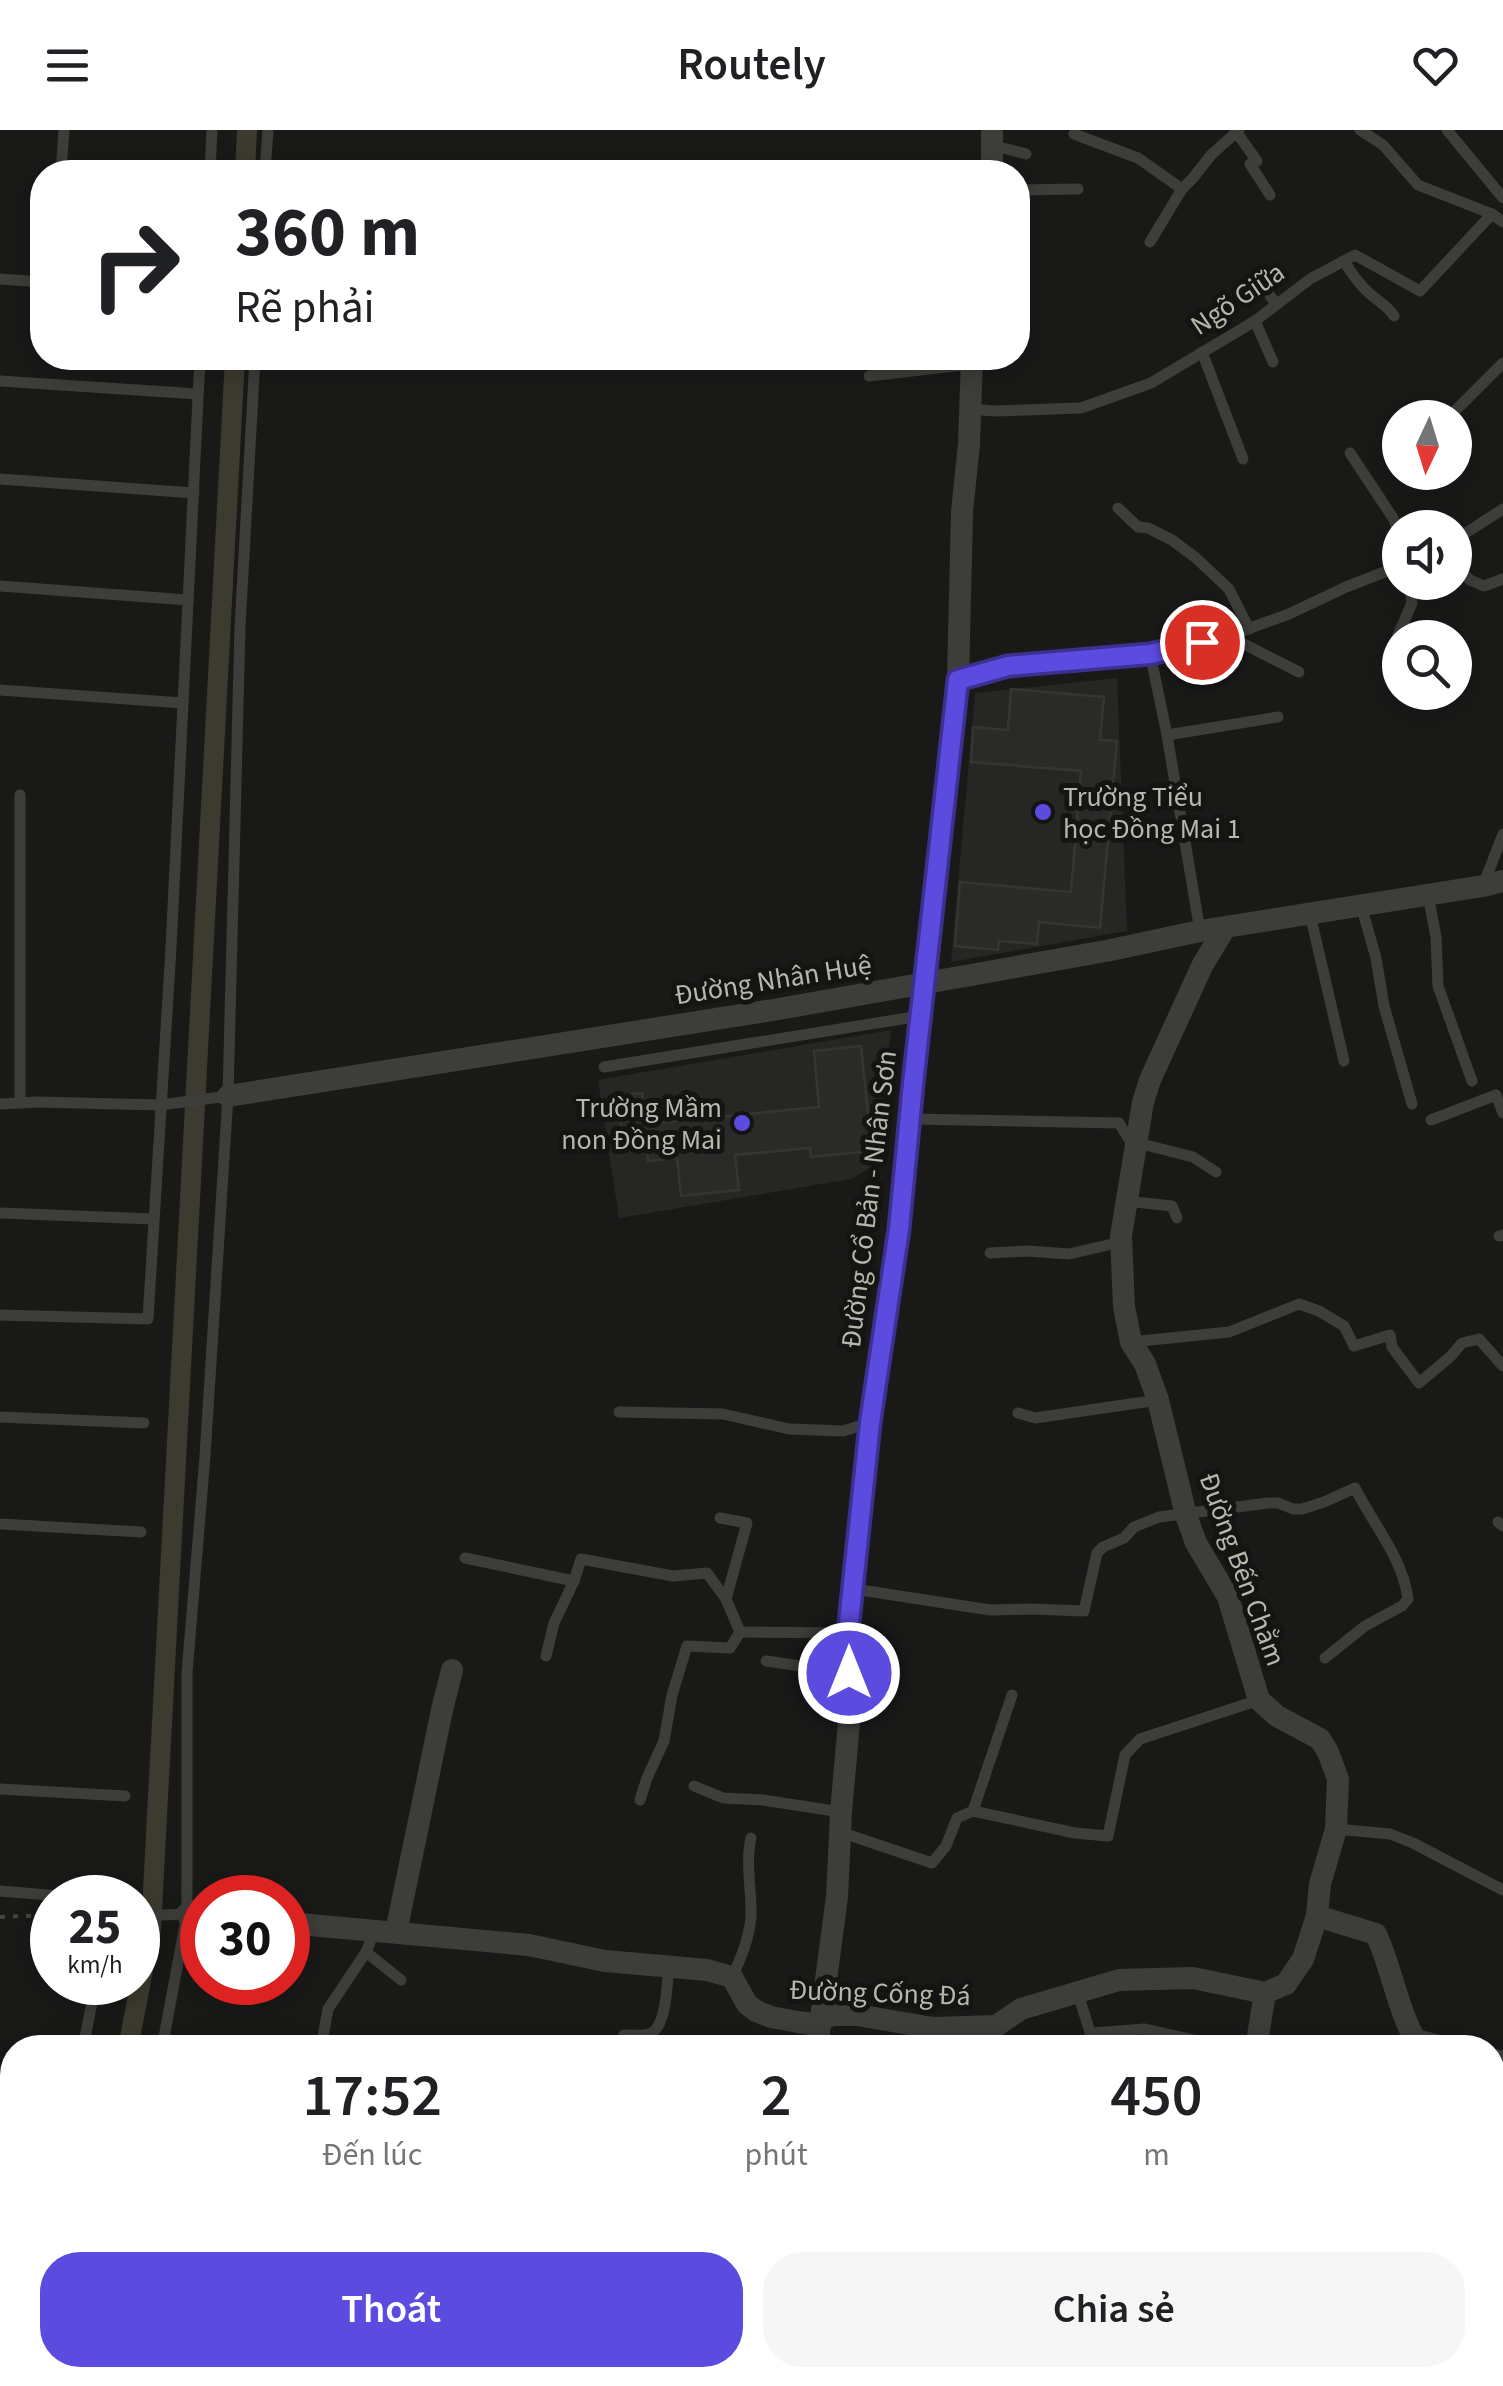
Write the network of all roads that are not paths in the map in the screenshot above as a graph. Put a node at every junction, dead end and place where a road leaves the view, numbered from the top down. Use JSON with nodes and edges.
{"nodes":[{"id":1,"x":64,"y":130,"type":"edge"},
{"id":2,"x":212,"y":130,"type":"edge"},
{"id":3,"x":268,"y":130,"type":"edge"},
{"id":4,"x":1360,"y":130,"type":"edge"},
{"id":5,"x":1447,"y":130,"type":"edge"},
{"id":6,"x":1238,"y":131,"type":"edge"},
{"id":7,"x":1074,"y":134,"type":"dead end"},
{"id":8,"x":991,"y":138,"type":"edge"},
{"id":9,"x":1026,"y":154,"type":"dead end"},
{"id":10,"x":61,"y":160,"type":"edge"},
{"id":11,"x":211,"y":160,"type":"edge"},
{"id":12,"x":267,"y":160,"type":"edge"},
{"id":13,"x":1078,"y":189,"type":"dead end"},
{"id":14,"x":1182,"y":189,"type":"junction"},
{"id":15,"x":1030,"y":190,"type":"edge"},
{"id":16,"x":1270,"y":195,"type":"dead end"},
{"id":17,"x":1503,"y":198,"type":"edge"},
{"id":18,"x":1498,"y":218,"type":"edge"},
{"id":19,"x":1150,"y":242,"type":"dead end"},
{"id":20,"x":1344,"y":260,"type":"junction"},
{"id":21,"x":1257,"y":278,"type":"dead end"},
{"id":22,"x":0,"y":279,"type":"edge"},
{"id":23,"x":30,"y":281,"type":"edge"},
{"id":24,"x":1276,"y":304,"type":"junction"},
{"id":25,"x":1394,"y":316,"type":"dead end"},
{"id":26,"x":1254,"y":320,"type":"junction"},
{"id":27,"x":1202,"y":352,"type":"junction"},
{"id":28,"x":1273,"y":362,"type":"dead end"},
{"id":29,"x":1503,"y":363,"type":"edge"},
{"id":30,"x":199,"y":370,"type":"edge"},
{"id":31,"x":254,"y":370,"type":"edge"},
{"id":32,"x":910,"y":370,"type":"edge"},
{"id":33,"x":972,"y":370,"type":"edge"},
{"id":34,"x":869,"y":376,"type":"dead end"},
{"id":35,"x":0,"y":381,"type":"edge"},
{"id":36,"x":198,"y":394,"type":"junction"},
{"id":37,"x":1466,"y":400,"type":"edge"},
{"id":38,"x":971,"y":408,"type":"junction"},
{"id":39,"x":1350,"y":453,"type":"dead end"},
{"id":40,"x":1242,"y":460,"type":"dead end"},
{"id":41,"x":0,"y":479,"type":"edge"},
{"id":42,"x":194,"y":493,"type":"junction"},
{"id":43,"x":1118,"y":508,"type":"dead end"},
{"id":44,"x":1387,"y":510,"type":"edge"},
{"id":45,"x":1503,"y":510,"type":"edge"},
{"id":46,"x":1472,"y":529,"type":"edge"},
{"id":47,"x":1382,"y":573,"type":"edge"},
{"id":48,"x":1503,"y":580,"type":"edge"},
{"id":49,"x":1472,"y":581,"type":"edge"},
{"id":50,"x":0,"y":586,"type":"edge"},
{"id":51,"x":188,"y":600,"type":"junction"},
{"id":52,"x":1249,"y":629,"type":"junction"},
{"id":53,"x":1228,"y":636,"type":"junction"},
{"id":54,"x":1150,"y":654,"type":"junction"},
{"id":55,"x":1299,"y":672,"type":"dead end"},
{"id":56,"x":958,"y":680,"type":"junction"},
{"id":57,"x":0,"y":690,"type":"edge"},
{"id":58,"x":183,"y":703,"type":"junction"},
{"id":59,"x":1278,"y":717,"type":"dead end"},
{"id":60,"x":1166,"y":735,"type":"junction"},
{"id":61,"x":20,"y":795,"type":"dead end"},
{"id":62,"x":1503,"y":834,"type":"edge"},
{"id":63,"x":1497,"y":886,"type":"edge"},
{"id":64,"x":1428,"y":895,"type":"junction"},
{"id":65,"x":1362,"y":905,"type":"junction"},
{"id":66,"x":1310,"y":914,"type":"junction"},
{"id":67,"x":1225,"y":928,"type":"junction"},
{"id":68,"x":1200,"y":931,"type":"junction"},
{"id":69,"x":926,"y":984,"type":"junction"},
{"id":70,"x":774,"y":1010,"type":"junction"},
{"id":71,"x":920,"y":1016,"type":"junction"},
{"id":72,"x":778,"y":1040,"type":"junction"},
{"id":73,"x":1344,"y":1061,"type":"dead end"},
{"id":74,"x":604,"y":1067,"type":"dead end"},
{"id":75,"x":1472,"y":1081,"type":"dead end"},
{"id":76,"x":228,"y":1096,"type":"junction"},
{"id":77,"x":20,"y":1103,"type":"junction"},
{"id":78,"x":0,"y":1104,"type":"edge"},
{"id":79,"x":160,"y":1104,"type":"junction"},
{"id":80,"x":1412,"y":1104,"type":"dead end"},
{"id":81,"x":1503,"y":1113,"type":"edge"},
{"id":82,"x":909,"y":1118,"type":"junction"},
{"id":83,"x":1430,"y":1120,"type":"dead end"},
{"id":84,"x":1135,"y":1142,"type":"junction"},
{"id":85,"x":1216,"y":1172,"type":"dead end"},
{"id":86,"x":1126,"y":1201,"type":"junction"},
{"id":87,"x":0,"y":1214,"type":"edge"},
{"id":88,"x":1177,"y":1218,"type":"dead end"},
{"id":89,"x":154,"y":1219,"type":"junction"},
{"id":90,"x":1121,"y":1242,"type":"junction"},
{"id":91,"x":990,"y":1254,"type":"dead end"},
{"id":92,"x":0,"y":1315,"type":"edge"},
{"id":93,"x":1131,"y":1342,"type":"junction"},
{"id":94,"x":1503,"y":1366,"type":"edge"},
{"id":95,"x":1158,"y":1400,"type":"junction"},
{"id":96,"x":619,"y":1412,"type":"dead end"},
{"id":97,"x":1018,"y":1413,"type":"dead end"},
{"id":98,"x":0,"y":1416,"type":"edge"},
{"id":99,"x":144,"y":1423,"type":"dead end"},
{"id":100,"x":870,"y":1423,"type":"junction"},
{"id":101,"x":1186,"y":1515,"type":"junction"},
{"id":102,"x":720,"y":1518,"type":"dead end"},
{"id":103,"x":0,"y":1524,"type":"edge"},
{"id":104,"x":141,"y":1532,"type":"dead end"},
{"id":105,"x":466,"y":1558,"type":"dead end"},
{"id":106,"x":574,"y":1580,"type":"junction"},
{"id":107,"x":854,"y":1589,"type":"junction"},
{"id":108,"x":726,"y":1599,"type":"junction"},
{"id":109,"x":740,"y":1632,"type":"junction"},
{"id":110,"x":848,"y":1632,"type":"junction"},
{"id":111,"x":546,"y":1656,"type":"dead end"},
{"id":112,"x":1326,"y":1658,"type":"dead end"},
{"id":113,"x":766,"y":1661,"type":"dead end"},
{"id":114,"x":452,"y":1670,"type":"dead end"},
{"id":115,"x":849,"y":1673,"type":"junction"},
{"id":116,"x":1012,"y":1695,"type":"dead end"},
{"id":117,"x":1259,"y":1700,"type":"junction"},
{"id":118,"x":694,"y":1786,"type":"dead end"},
{"id":119,"x":0,"y":1790,"type":"edge"},
{"id":120,"x":125,"y":1796,"type":"dead end"},
{"id":121,"x":640,"y":1800,"type":"dead end"},
{"id":122,"x":973,"y":1811,"type":"junction"},
{"id":123,"x":840,"y":1822,"type":"junction"},
{"id":124,"x":1336,"y":1830,"type":"junction"},
{"id":125,"x":751,"y":1838,"type":"dead end"},
{"id":126,"x":194,"y":1875,"type":"edge"},
{"id":127,"x":1503,"y":1890,"type":"edge"},
{"id":128,"x":0,"y":1891,"type":"edge"},
{"id":129,"x":30,"y":1894,"type":"edge"},
{"id":130,"x":1317,"y":1916,"type":"junction"},
{"id":131,"x":310,"y":1927,"type":"edge"},
{"id":132,"x":379,"y":1938,"type":"junction"},
{"id":133,"x":669,"y":1966,"type":"junction"},
{"id":134,"x":180,"y":1975,"type":"edge"},
{"id":135,"x":732,"y":1978,"type":"junction"},
{"id":136,"x":401,"y":1980,"type":"dead end"},
{"id":137,"x":1266,"y":1993,"type":"junction"},
{"id":138,"x":1078,"y":1994,"type":"junction"},
{"id":139,"x":91,"y":2005,"type":"edge"},
{"id":140,"x":820,"y":2022,"type":"junction"},
{"id":141,"x":1092,"y":2033,"type":"joint"},
{"id":142,"x":86,"y":2035,"type":"edge"},
{"id":143,"x":165,"y":2035,"type":"edge"},
{"id":144,"x":323,"y":2035,"type":"edge"},
{"id":145,"x":624,"y":2035,"type":"dead end"},
{"id":146,"x":818,"y":2035,"type":"edge"},
{"id":147,"x":984,"y":2035,"type":"edge"},
{"id":148,"x":1000,"y":2035,"type":"edge"},
{"id":149,"x":1168,"y":2035,"type":"edge"},
{"id":150,"x":1258,"y":2035,"type":"edge"},
{"id":151,"x":1413,"y":2035,"type":"edge"}],
"edges":[{"from":1,"to":10,"type":"lane"},
{"from":2,"to":11,"type":"lane"},
{"from":3,"to":12,"type":"lane"},
{"from":4,"to":18,"type":"lane"},
{"from":5,"to":17,"type":"lane"},
{"from":6,"to":14,"type":"lane"},
{"from":6,"to":16,"type":"lane"},
{"from":7,"to":14,"type":"lane"},
{"from":8,"to":9,"type":"lane"},
{"from":13,"to":15,"type":"lane"},
{"from":14,"to":19,"type":"lane"},
{"from":18,"to":20,"type":"lane"},
{"from":20,"to":24,"type":"lane","name":"Ngõ Giữa"},
{"from":20,"to":25,"type":"lane"},
{"from":21,"to":24,"type":"lane"},
{"from":22,"to":23,"type":"lane"},
{"from":24,"to":26,"type":"lane","name":"Ngõ Giữa"},
{"from":26,"to":27,"type":"lane","name":"Ngõ Giữa"},
{"from":26,"to":28,"type":"lane"},
{"from":27,"to":38,"type":"lane","name":"Ngõ Giữa"},
{"from":27,"to":40,"type":"lane"},
{"from":29,"to":37,"type":"lane"},
{"from":30,"to":36,"type":"lane"},
{"from":31,"to":76,"type":"lane"},
{"from":32,"to":34,"type":"lane"},
{"from":33,"to":38,"type":"street","name":"Đường Cổ Bản - Nhân Sơn"},
{"from":35,"to":36,"type":"lane"},
{"from":36,"to":42,"type":"lane"},
{"from":38,"to":56,"type":"street","name":"Đường Cổ Bản - Nhân Sơn"},
{"from":39,"to":44,"type":"lane"},
{"from":41,"to":42,"type":"lane"},
{"from":42,"to":51,"type":"lane"},
{"from":43,"to":52,"type":"lane"},
{"from":45,"to":46,"type":"lane"},
{"from":47,"to":52,"type":"lane"},
{"from":48,"to":49,"type":"lane"},
{"from":50,"to":51,"type":"lane"},
{"from":51,"to":58,"type":"lane"},
{"from":52,"to":53,"type":"lane"},
{"from":53,"to":54,"type":"lane"},
{"from":53,"to":55,"type":"lane"},
{"from":54,"to":56,"type":"lane"},
{"from":54,"to":60,"type":"lane"},
{"from":56,"to":69,"type":"street","name":"Đường Cổ Bản - Nhân Sơn"},
{"from":57,"to":58,"type":"lane"},
{"from":58,"to":79,"type":"lane"},
{"from":59,"to":60,"type":"lane"},
{"from":60,"to":68,"type":"lane"},
{"from":61,"to":77,"type":"lane"},
{"from":62,"to":63,"type":"lane"},
{"from":63,"to":64,"type":"street","name":"Đường Nhân Huệ"},
{"from":64,"to":65,"type":"street","name":"Đường Nhân Huệ"},
{"from":64,"to":75,"type":"lane"},
{"from":65,"to":66,"type":"street","name":"Đường Nhân Huệ"},
{"from":65,"to":80,"type":"lane"},
{"from":66,"to":67,"type":"street","name":"Đường Nhân Huệ"},
{"from":66,"to":73,"type":"lane"},
{"from":67,"to":68,"type":"street","name":"Đường Nhân Huệ"},
{"from":67,"to":84,"type":"street","name":"Đường Bến Chằm"},
{"from":68,"to":69,"type":"street","name":"Đường Nhân Huệ"},
{"from":69,"to":70,"type":"street","name":"Đường Nhân Huệ"},
{"from":69,"to":71,"type":"street","name":"Đường Cổ Bản - Nhân Sơn"},
{"from":70,"to":72,"type":"lane"},
{"from":70,"to":76,"type":"street","name":"Đường Nhân Huệ"},
{"from":71,"to":72,"type":"lane"},
{"from":71,"to":82,"type":"street","name":"Đường Cổ Bản - Nhân Sơn"},
{"from":72,"to":74,"type":"lane"},
{"from":76,"to":79,"type":"lane"},
{"from":76,"to":126,"type":"lane"},
{"from":77,"to":78,"type":"lane"},
{"from":77,"to":79,"type":"lane"},
{"from":79,"to":89,"type":"lane"},
{"from":81,"to":83,"type":"lane"},
{"from":82,"to":84,"type":"lane"},
{"from":82,"to":100,"type":"street","name":"Đường Cổ Bản - Nhân Sơn"},
{"from":84,"to":85,"type":"lane"},
{"from":84,"to":86,"type":"street","name":"Đường Bến Chằm"},
{"from":86,"to":88,"type":"lane"},
{"from":86,"to":90,"type":"street","name":"Đường Bến Chằm"},
{"from":87,"to":89,"type":"lane"},
{"from":89,"to":92,"type":"lane"},
{"from":90,"to":91,"type":"lane"},
{"from":90,"to":93,"type":"street","name":"Đường Bến Chằm"},
{"from":93,"to":94,"type":"lane"},
{"from":93,"to":95,"type":"street","name":"Đường Bến Chằm"},
{"from":95,"to":97,"type":"lane"},
{"from":95,"to":101,"type":"street","name":"Đường Bến Chằm"},
{"from":96,"to":100,"type":"lane"},
{"from":98,"to":99,"type":"lane"},
{"from":100,"to":107,"type":"street","name":"Đường Cổ Bản - Nhân Sơn"},
{"from":101,"to":107,"type":"lane"},
{"from":101,"to":112,"type":"lane"},
{"from":101,"to":117,"type":"street","name":"Đường Bến Chằm"},
{"from":102,"to":108,"type":"lane"},
{"from":103,"to":104,"type":"lane"},
{"from":105,"to":106,"type":"lane"},
{"from":106,"to":108,"type":"lane"},
{"from":106,"to":111,"type":"lane"},
{"from":107,"to":110,"type":"street","name":"Đường Cổ Bản - Nhân Sơn"},
{"from":108,"to":109,"type":"lane"},
{"from":109,"to":110,"type":"lane"},
{"from":109,"to":121,"type":"lane"},
{"from":110,"to":115,"type":"street","name":"Đường Cổ Bản - Nhân Sơn"},
{"from":113,"to":115,"type":"lane"},
{"from":114,"to":132,"type":"street"},
{"from":115,"to":123,"type":"street","name":"Đường Cổ Bản - Nhân Sơn"},
{"from":116,"to":122,"type":"lane"},
{"from":117,"to":122,"type":"lane"},
{"from":117,"to":124,"type":"street","name":"Đường Bến Chằm"},
{"from":118,"to":123,"type":"lane"},
{"from":119,"to":120,"type":"lane"},
{"from":122,"to":123,"type":"lane"},
{"from":123,"to":140,"type":"street","name":"Đường Cổ Bản - Nhân Sơn"},
{"from":124,"to":127,"type":"lane"},
{"from":124,"to":130,"type":"street","name":"Đường Bến Chằm"},
{"from":125,"to":135,"type":"lane"},
{"from":128,"to":129,"type":"lane"},
{"from":130,"to":137,"type":"street"},
{"from":130,"to":151,"type":"street"},
{"from":131,"to":132,"type":"street"},
{"from":132,"to":133,"type":"street"},
{"from":132,"to":136,"type":"lane"},
{"from":132,"to":144,"type":"lane"},
{"from":133,"to":135,"type":"street"},
{"from":133,"to":145,"type":"lane"},
{"from":134,"to":143,"type":"lane"},
{"from":135,"to":140,"type":"street","name":"Đường Cống Đá"},
{"from":137,"to":138,"type":"street","name":"Đường Cống Đá"},
{"from":137,"to":150,"type":"street"},
{"from":138,"to":141,"type":"lane"},
{"from":138,"to":148,"type":"street","name":"Đường Cống Đá"},
{"from":139,"to":142,"type":"lane"},
{"from":140,"to":146,"type":"street","name":"Đường Cổ Bản - Nhân Sơn"},
{"from":140,"to":147,"type":"street","name":"Đường Cống Đá"},
{"from":141,"to":149,"type":"lane"}]}
